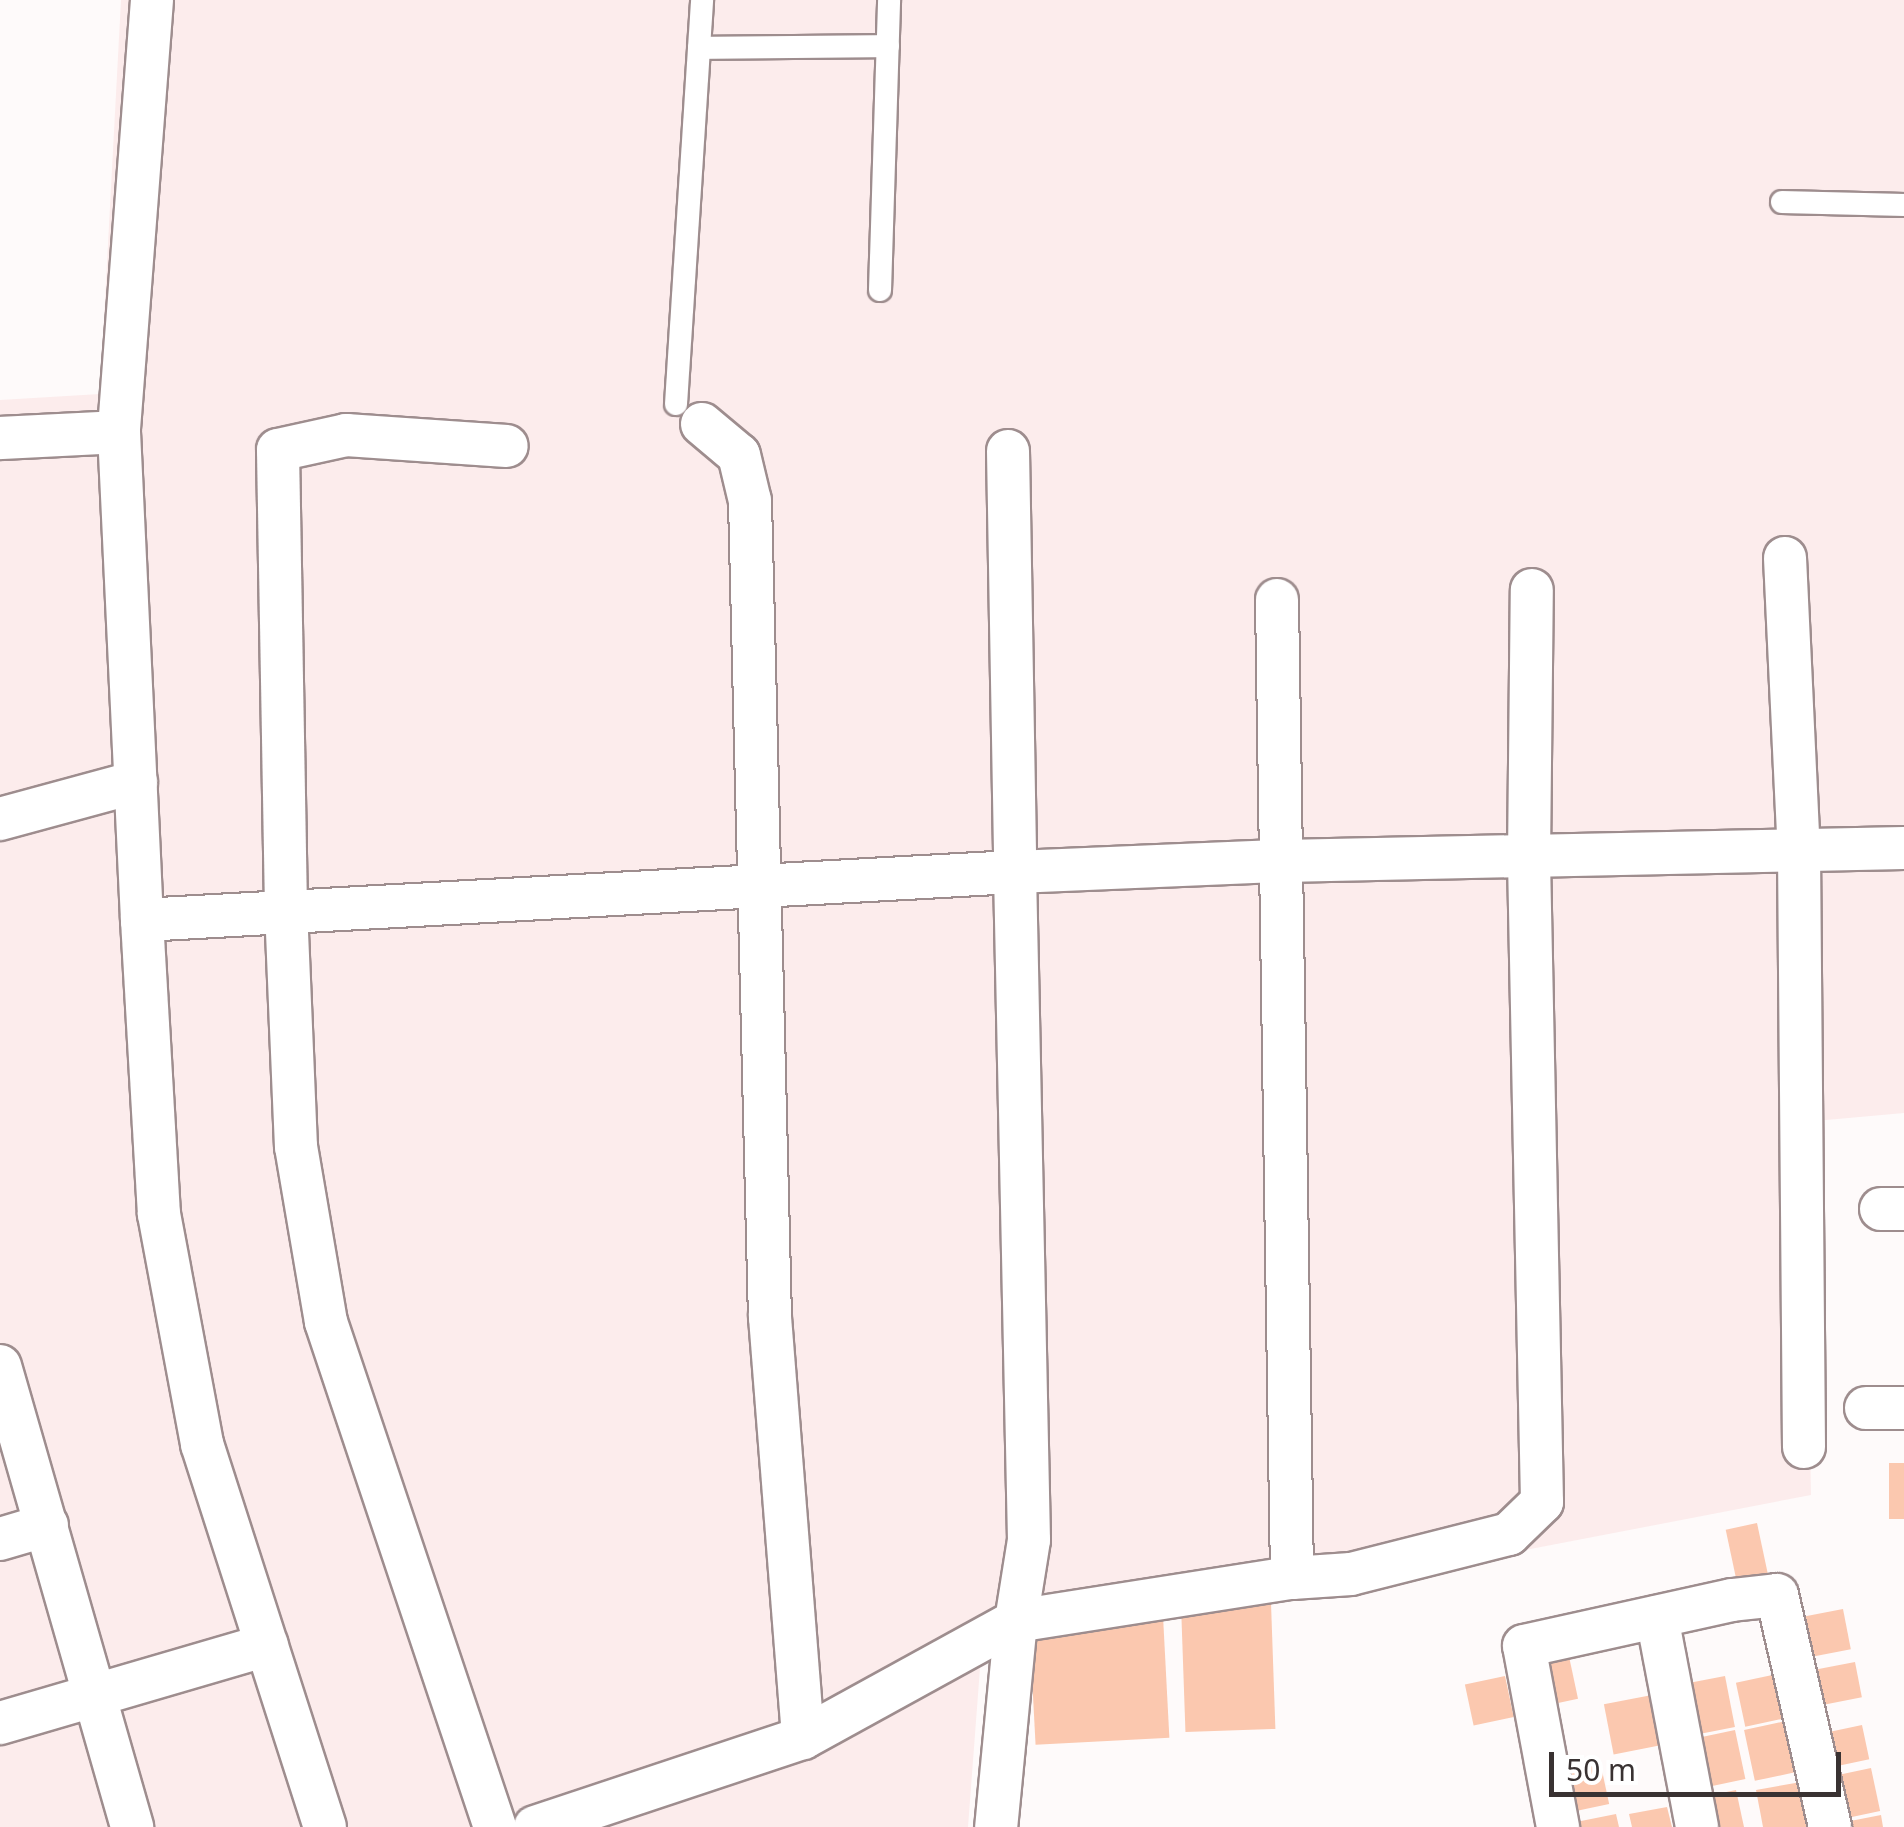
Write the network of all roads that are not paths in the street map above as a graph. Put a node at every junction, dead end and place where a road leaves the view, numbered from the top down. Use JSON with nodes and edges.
{"nodes":[{"id":1,"x":152,"y":0,"type":"edge"},
{"id":2,"x":702,"y":0,"type":"edge"},
{"id":3,"x":889,"y":0,"type":"edge"},
{"id":4,"x":888,"y":46,"type":"junction"},
{"id":5,"x":699,"y":48,"type":"junction"},
{"id":6,"x":1782,"y":202,"type":"dead end"},
{"id":7,"x":1904,"y":204,"type":"edge"},
{"id":8,"x":880,"y":290,"type":"dead end"},
{"id":9,"x":689,"y":414,"type":"joint"},
{"id":10,"x":119,"y":432,"type":"junction"},
{"id":11,"x":0,"y":438,"type":"edge"},
{"id":12,"x":507,"y":446,"type":"dead end"},
{"id":13,"x":1008,"y":451,"type":"dead end"},
{"id":14,"x":1785,"y":558,"type":"dead end"},
{"id":15,"x":1532,"y":590,"type":"dead end"},
{"id":16,"x":1277,"y":600,"type":"dead end"},
{"id":17,"x":136,"y":782,"type":"junction"},
{"id":18,"x":0,"y":819,"type":"edge"},
{"id":19,"x":1904,"y":848,"type":"edge"},
{"id":20,"x":1799,"y":851,"type":"junction"},
{"id":21,"x":1529,"y":858,"type":"junction"},
{"id":22,"x":1283,"y":861,"type":"junction"},
{"id":23,"x":1014,"y":872,"type":"junction"},
{"id":24,"x":758,"y":883,"type":"junction"},
{"id":25,"x":286,"y":909,"type":"junction"},
{"id":26,"x":142,"y":920,"type":"junction"},
{"id":27,"x":0,"y":1366,"type":"edge"},
{"id":28,"x":1804,"y":1447,"type":"dead end"},
{"id":29,"x":48,"y":1525,"type":"junction"},
{"id":30,"x":0,"y":1539,"type":"edge"},
{"id":31,"x":1292,"y":1578,"type":"junction"},
{"id":32,"x":1657,"y":1617,"type":"junction"},
{"id":33,"x":1016,"y":1621,"type":"junction"},
{"id":34,"x":267,"y":1645,"type":"junction"},
{"id":35,"x":95,"y":1694,"type":"junction"},
{"id":36,"x":0,"y":1722,"type":"edge"},
{"id":37,"x":802,"y":1738,"type":"junction"},
{"id":38,"x":132,"y":1827,"type":"edge"},
{"id":39,"x":325,"y":1827,"type":"edge"},
{"id":40,"x":495,"y":1827,"type":"edge"},
{"id":41,"x":534,"y":1827,"type":"edge"},
{"id":42,"x":996,"y":1827,"type":"edge"},
{"id":43,"x":1558,"y":1827,"type":"edge"},
{"id":44,"x":1696,"y":1827,"type":"edge"},
{"id":45,"x":1830,"y":1827,"type":"edge"}],
"edges":[{"from":1,"to":10,"type":"street"},
{"from":2,"to":5,"type":"lane"},
{"from":3,"to":4,"type":"lane"},
{"from":4,"to":5,"type":"lane"},
{"from":4,"to":8,"type":"lane"},
{"from":5,"to":9,"type":"lane"},
{"from":6,"to":7,"type":"lane"},
{"from":9,"to":24,"type":"street"},
{"from":10,"to":11,"type":"street"},
{"from":10,"to":17,"type":"street"},
{"from":12,"to":25,"type":"street"},
{"from":13,"to":23,"type":"street"},
{"from":14,"to":20,"type":"street"},
{"from":15,"to":21,"type":"street"},
{"from":16,"to":22,"type":"street"},
{"from":17,"to":18,"type":"street"},
{"from":17,"to":26,"type":"street"},
{"from":19,"to":20,"type":"street"},
{"from":20,"to":21,"type":"street"},
{"from":20,"to":28,"type":"street"},
{"from":21,"to":22,"type":"street"},
{"from":21,"to":31,"type":"street"},
{"from":22,"to":23,"type":"street"},
{"from":22,"to":31,"type":"street"},
{"from":23,"to":24,"type":"street"},
{"from":23,"to":33,"type":"street"},
{"from":24,"to":25,"type":"street"},
{"from":24,"to":37,"type":"street"},
{"from":25,"to":26,"type":"street"},
{"from":25,"to":40,"type":"street"},
{"from":26,"to":34,"type":"street"},
{"from":27,"to":29,"type":"street"},
{"from":29,"to":30,"type":"street"},
{"from":29,"to":35,"type":"street"},
{"from":31,"to":33,"type":"street"},
{"from":32,"to":43,"type":"street"},
{"from":32,"to":44,"type":"street"},
{"from":32,"to":45,"type":"street"},
{"from":33,"to":37,"type":"street"},
{"from":33,"to":42,"type":"street"},
{"from":34,"to":35,"type":"street"},
{"from":34,"to":39,"type":"street"},
{"from":35,"to":36,"type":"street"},
{"from":35,"to":38,"type":"street"},
{"from":37,"to":41,"type":"street"}]}
